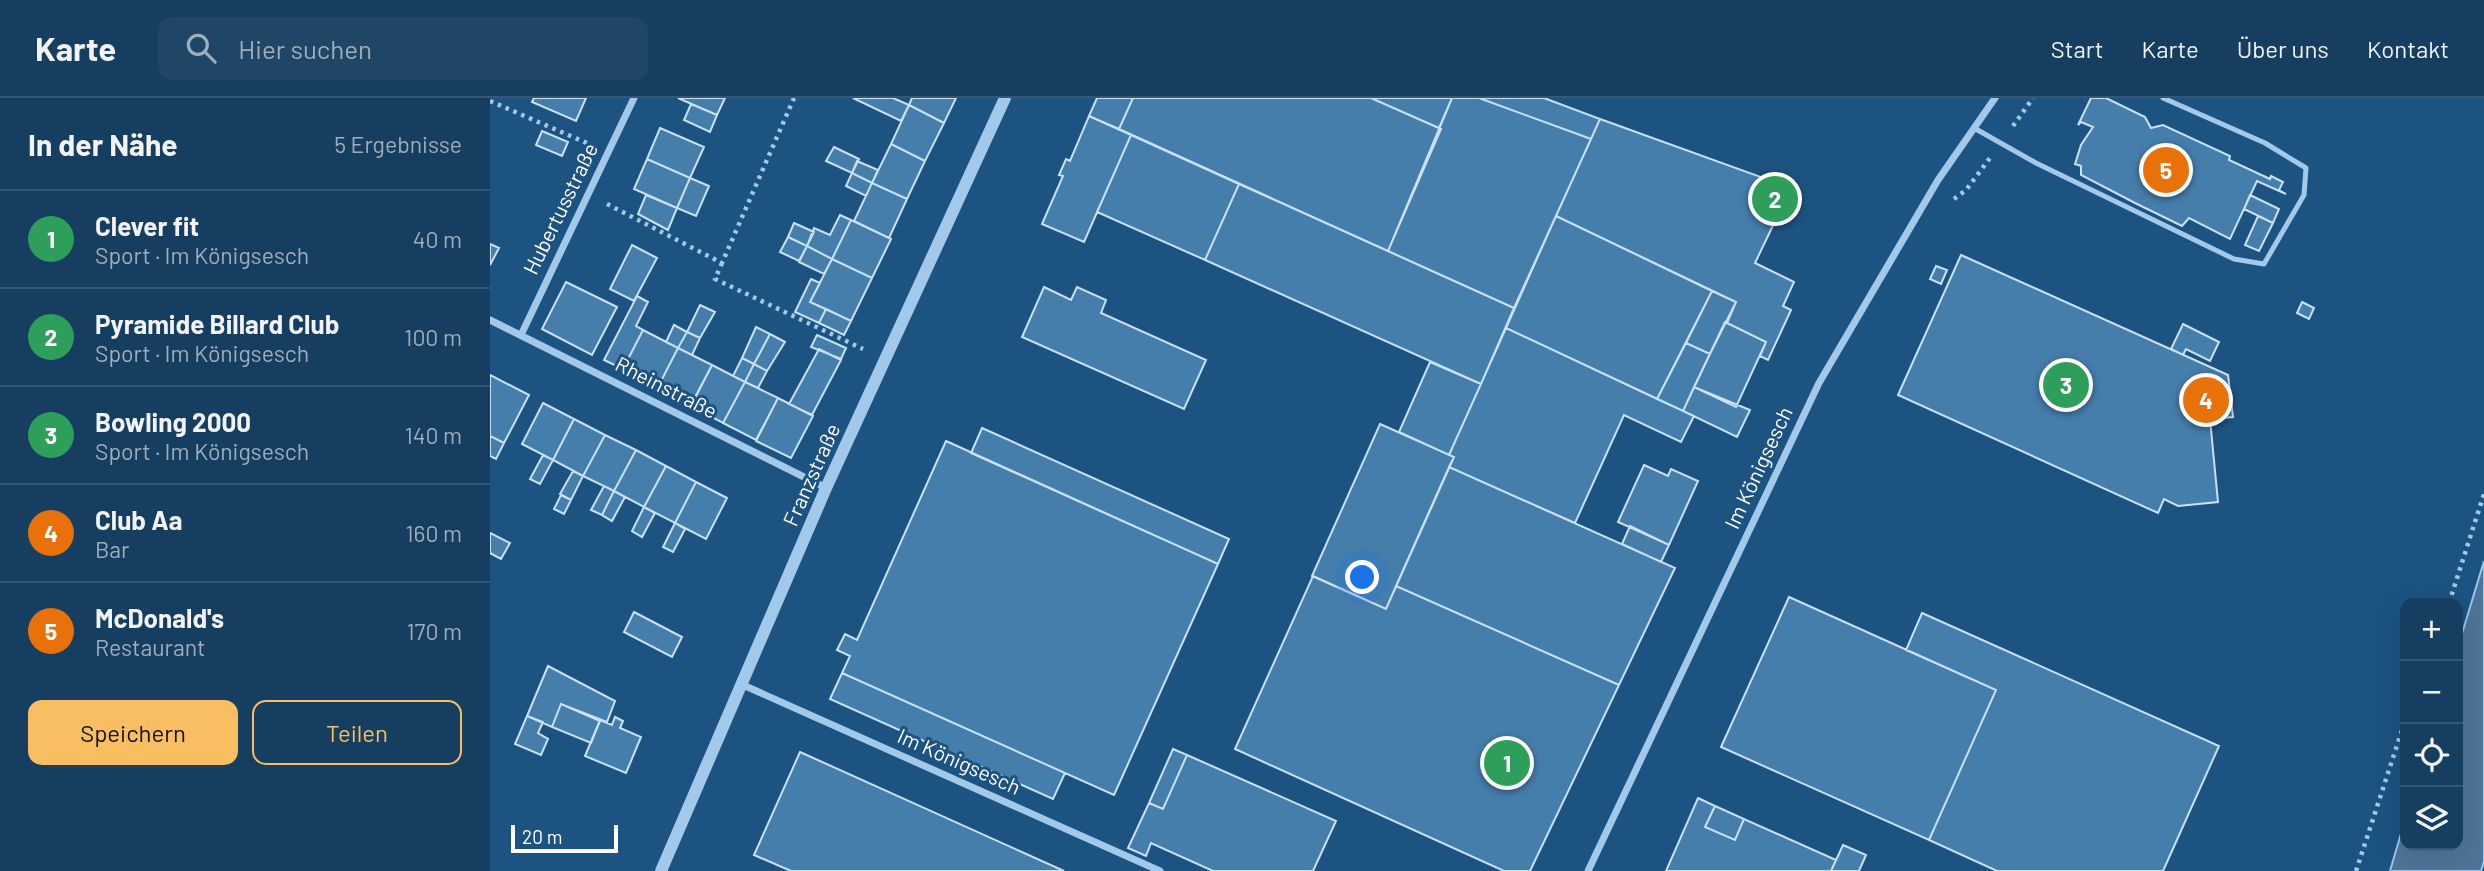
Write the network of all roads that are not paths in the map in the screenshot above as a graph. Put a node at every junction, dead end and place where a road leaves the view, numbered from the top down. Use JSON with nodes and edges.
{"nodes":[{"id":1,"x":634,"y":98,"type":"edge"},
{"id":2,"x":1005,"y":98,"type":"edge"},
{"id":3,"x":1995,"y":98,"type":"edge"},
{"id":4,"x":2164,"y":98,"type":"edge"},
{"id":5,"x":1974,"y":128,"type":"junction"},
{"id":6,"x":490,"y":320,"type":"edge"},
{"id":7,"x":521,"y":335,"type":"junction"},
{"id":8,"x":826,"y":488,"type":"junction"},
{"id":9,"x":743,"y":685,"type":"junction"},
{"id":10,"x":661,"y":871,"type":"edge"},
{"id":11,"x":1160,"y":871,"type":"edge"},
{"id":12,"x":1588,"y":871,"type":"edge"}],
"edges":[{"from":1,"to":7,"type":"street","name":"Hubertusstraße"},
{"from":2,"to":8,"type":"street","name":"Franzstraße"},
{"from":3,"to":5,"type":"street","name":"Im Königsesch"},
{"from":4,"to":5,"type":"lane"},
{"from":5,"to":12,"type":"street","name":"Im Königsesch"},
{"from":6,"to":7,"type":"street","name":"Rheinstraße"},
{"from":7,"to":8,"type":"street","name":"Rheinstraße"},
{"from":8,"to":9,"type":"street","name":"Franzstraße"},
{"from":9,"to":10,"type":"street","name":"Franzstraße"},
{"from":9,"to":11,"type":"street","name":"Im Königsesch"}]}
